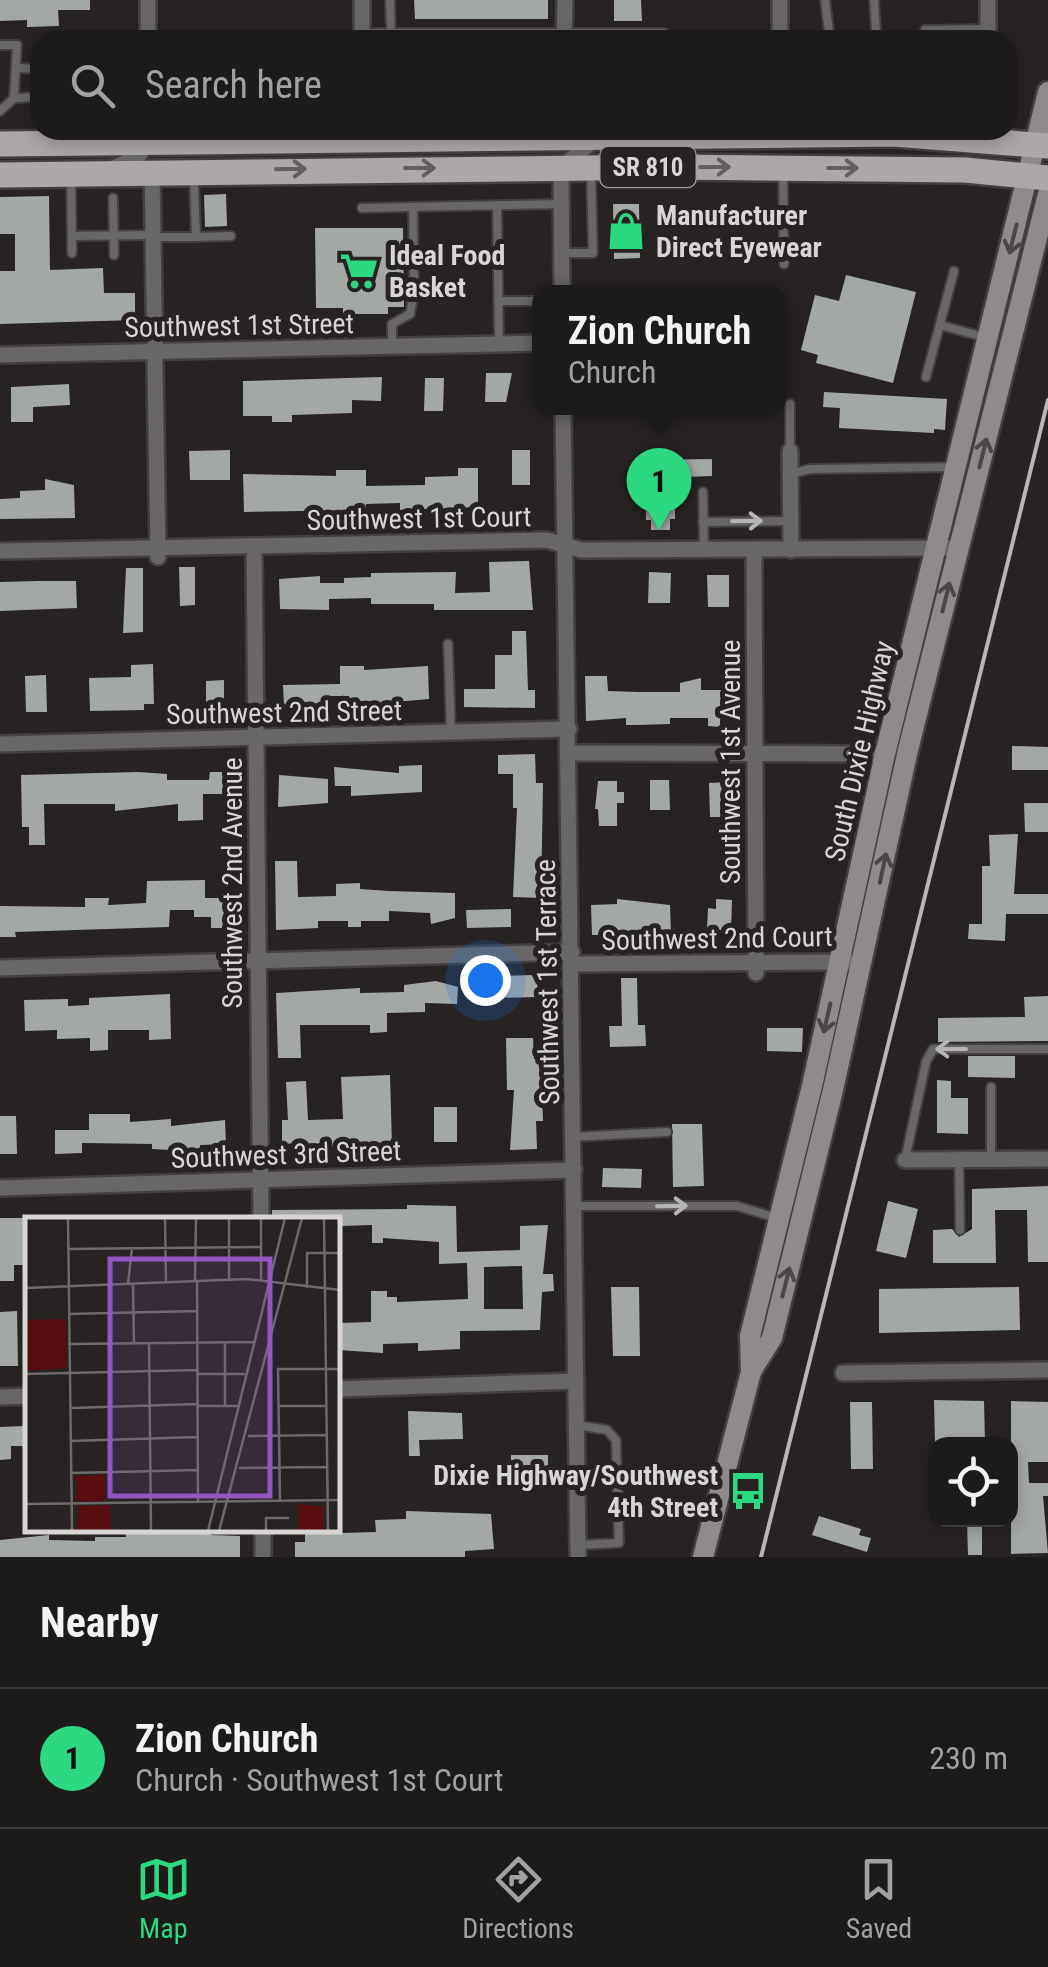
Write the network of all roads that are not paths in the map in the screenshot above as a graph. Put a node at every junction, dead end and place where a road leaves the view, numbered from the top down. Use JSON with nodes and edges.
{"nodes":[{"id":1,"x":148,"y":0,"type":"edge"},
{"id":2,"x":362,"y":0,"type":"edge"},
{"id":3,"x":390,"y":0,"type":"edge"},
{"id":4,"x":565,"y":0,"type":"edge"},
{"id":5,"x":780,"y":0,"type":"edge"},
{"id":6,"x":825,"y":0,"type":"edge"},
{"id":7,"x":874,"y":0,"type":"edge"},
{"id":8,"x":988,"y":0,"type":"edge"},
{"id":9,"x":957,"y":29,"type":"joint"},
{"id":10,"x":148,"y":30,"type":"edge"},
{"id":11,"x":362,"y":30,"type":"edge"},
{"id":12,"x":391,"y":30,"type":"edge"},
{"id":13,"x":564,"y":30,"type":"edge"},
{"id":14,"x":780,"y":30,"type":"edge"},
{"id":15,"x":829,"y":30,"type":"edge"},
{"id":16,"x":876,"y":30,"type":"edge"},
{"id":17,"x":924,"y":30,"type":"dead end"},
{"id":18,"x":963,"y":30,"type":"edge"},
{"id":19,"x":988,"y":30,"type":"edge"},
{"id":20,"x":0,"y":45,"type":"edge"},
{"id":21,"x":18,"y":68,"type":"junction"},
{"id":22,"x":30,"y":68,"type":"edge"},
{"id":23,"x":1048,"y":92,"type":"edge"},
{"id":24,"x":30,"y":97,"type":"edge"},
{"id":25,"x":14,"y":98,"type":"junction"},
{"id":26,"x":0,"y":110,"type":"edge"},
{"id":27,"x":67,"y":140,"type":"edge"},
{"id":28,"x":147,"y":140,"type":"edge"},
{"id":29,"x":363,"y":140,"type":"edge"},
{"id":30,"x":555,"y":140,"type":"edge"},
{"id":31,"x":596,"y":140,"type":"edge"},
{"id":32,"x":0,"y":144,"type":"edge"},
{"id":33,"x":1042,"y":145,"type":"edge"},
{"id":34,"x":782,"y":167,"type":"junction"},
{"id":35,"x":363,"y":168,"type":"junction"},
{"id":36,"x":513,"y":168,"type":"junction"},
{"id":37,"x":562,"y":168,"type":"junction"},
{"id":38,"x":591,"y":168,"type":"junction"},
{"id":39,"x":194,"y":170,"type":"junction"},
{"id":40,"x":108,"y":171,"type":"junction"},
{"id":41,"x":152,"y":171,"type":"junction"},
{"id":42,"x":70,"y":172,"type":"junction"},
{"id":43,"x":0,"y":175,"type":"edge"},
{"id":44,"x":1038,"y":177,"type":"edge"},
{"id":45,"x":1048,"y":194,"type":"edge"},
{"id":46,"x":113,"y":198,"type":"dead end"},
{"id":47,"x":561,"y":204,"type":"junction"},
{"id":48,"x":497,"y":206,"type":"junction"},
{"id":49,"x":413,"y":207,"type":"junction"},
{"id":50,"x":362,"y":208,"type":"dead end"},
{"id":51,"x":72,"y":236,"type":"junction"},
{"id":52,"x":113,"y":236,"type":"junction"},
{"id":53,"x":154,"y":236,"type":"junction"},
{"id":54,"x":231,"y":236,"type":"dead end"},
{"id":55,"x":196,"y":237,"type":"junction"},
{"id":56,"x":72,"y":253,"type":"dead end"},
{"id":57,"x":562,"y":254,"type":"junction"},
{"id":58,"x":114,"y":256,"type":"dead end"},
{"id":59,"x":784,"y":264,"type":"dead end"},
{"id":60,"x":954,"y":271,"type":"dead end"},
{"id":61,"x":562,"y":285,"type":"edge"},
{"id":62,"x":532,"y":300,"type":"edge"},
{"id":63,"x":498,"y":301,"type":"junction"},
{"id":64,"x":940,"y":325,"type":"junction"},
{"id":65,"x":988,"y":338,"type":"junction"},
{"id":66,"x":532,"y":343,"type":"edge"},
{"id":67,"x":499,"y":344,"type":"junction"},
{"id":68,"x":392,"y":346,"type":"junction"},
{"id":69,"x":157,"y":352,"type":"junction"},
{"id":70,"x":0,"y":355,"type":"edge"},
{"id":71,"x":926,"y":377,"type":"dead end"},
{"id":72,"x":790,"y":404,"type":"dead end"},
{"id":73,"x":564,"y":415,"type":"edge"},
{"id":74,"x":790,"y":451,"type":"joint"},
{"id":75,"x":955,"y":467,"type":"junction"},
{"id":76,"x":790,"y":474,"type":"junction"},
{"id":77,"x":703,"y":492,"type":"dead end"},
{"id":78,"x":790,"y":520,"type":"junction"},
{"id":79,"x":703,"y":522,"type":"junction"},
{"id":80,"x":254,"y":546,"type":"junction"},
{"id":81,"x":565,"y":546,"type":"junction"},
{"id":82,"x":935,"y":547,"type":"junction"},
{"id":83,"x":958,"y":548,"type":"junction"},
{"id":84,"x":704,"y":550,"type":"junction"},
{"id":85,"x":754,"y":550,"type":"junction"},
{"id":86,"x":791,"y":550,"type":"junction"},
{"id":87,"x":0,"y":551,"type":"edge"},
{"id":88,"x":158,"y":552,"type":"junction"},
{"id":89,"x":448,"y":644,"type":"dead end"},
{"id":90,"x":568,"y":729,"type":"junction"},
{"id":91,"x":450,"y":733,"type":"junction"},
{"id":92,"x":256,"y":738,"type":"junction"},
{"id":93,"x":0,"y":744,"type":"edge"},
{"id":94,"x":755,"y":751,"type":"junction"},
{"id":95,"x":569,"y":752,"type":"junction"},
{"id":96,"x":885,"y":754,"type":"junction"},
{"id":97,"x":572,"y":958,"type":"junction"},
{"id":98,"x":255,"y":960,"type":"junction"},
{"id":99,"x":840,"y":961,"type":"junction"},
{"id":100,"x":862,"y":963,"type":"junction"},
{"id":101,"x":756,"y":967,"type":"junction"},
{"id":102,"x":0,"y":968,"type":"edge"},
{"id":103,"x":1048,"y":1049,"type":"edge"},
{"id":104,"x":991,"y":1086,"type":"dead end"},
{"id":105,"x":668,"y":1132,"type":"dead end"},
{"id":106,"x":573,"y":1136,"type":"junction"},
{"id":107,"x":905,"y":1160,"type":"joint"},
{"id":108,"x":959,"y":1160,"type":"junction"},
{"id":109,"x":991,"y":1160,"type":"junction"},
{"id":110,"x":1048,"y":1160,"type":"edge"},
{"id":111,"x":574,"y":1170,"type":"junction"},
{"id":112,"x":261,"y":1180,"type":"junction"},
{"id":113,"x":0,"y":1188,"type":"edge"},
{"id":114,"x":574,"y":1206,"type":"junction"},
{"id":115,"x":261,"y":1217,"type":"edge"},
{"id":116,"x":779,"y":1219,"type":"junction"},
{"id":117,"x":960,"y":1230,"type":"dead end"},
{"id":118,"x":1048,"y":1370,"type":"edge"},
{"id":119,"x":751,"y":1372,"type":"junction"},
{"id":120,"x":843,"y":1373,"type":"dead end"},
{"id":121,"x":576,"y":1381,"type":"junction"},
{"id":122,"x":340,"y":1389,"type":"edge"},
{"id":123,"x":25,"y":1396,"type":"edge"},
{"id":124,"x":0,"y":1397,"type":"edge"},
{"id":125,"x":577,"y":1424,"type":"junction"},
{"id":126,"x":578,"y":1551,"type":"edge"},
{"id":127,"x":703,"y":1557,"type":"edge"}],
"edges":[{"from":1,"to":10,"type":"street"},
{"from":2,"to":11,"type":"street"},
{"from":3,"to":12,"type":"lane"},
{"from":4,"to":13,"type":"street"},
{"from":5,"to":14,"type":"street"},
{"from":6,"to":15,"type":"lane"},
{"from":7,"to":16,"type":"lane"},
{"from":8,"to":19,"type":"street"},
{"from":9,"to":17,"type":"lane"},
{"from":9,"to":18,"type":"lane"},
{"from":20,"to":21,"type":"lane"},
{"from":21,"to":22,"type":"lane"},
{"from":21,"to":25,"type":"lane"},
{"from":23,"to":33,"type":"main road","name":"South Dixie Highway"},
{"from":24,"to":25,"type":"lane"},
{"from":25,"to":26,"type":"lane"},
{"from":27,"to":32,"type":"main road","number":"SR 810"},
{"from":28,"to":40,"type":"street"},
{"from":29,"to":35,"type":"street"},
{"from":30,"to":36,"type":"street"},
{"from":31,"to":37,"type":"street"},
{"from":33,"to":44,"type":"main road","name":"South Dixie Highway"},
{"from":38,"to":34,"type":"main road","number":"SR 810","one_way":true},
{"from":34,"to":44,"type":"main road","number":"SR 810","one_way":true},
{"from":34,"to":59,"type":"lane"},
{"from":35,"to":36,"type":"main road","number":"SR 810","one_way":true},
{"from":39,"to":35,"type":"main road","number":"SR 810","one_way":true},
{"from":36,"to":37,"type":"main road","number":"SR 810"},
{"from":37,"to":38,"type":"main road","number":"SR 810"},
{"from":37,"to":47,"type":"street"},
{"from":38,"to":57,"type":"lane"},
{"from":39,"to":41,"type":"main road","number":"SR 810"},
{"from":39,"to":55,"type":"lane"},
{"from":40,"to":41,"type":"main road","number":"SR 810"},
{"from":40,"to":42,"type":"main road","number":"SR 810"},
{"from":41,"to":53,"type":"street"},
{"from":42,"to":43,"type":"main road","number":"SR 810"},
{"from":42,"to":51,"type":"lane"},
{"from":44,"to":65,"type":"main road","name":"South Dixie Highway","one_way":true},
{"from":83,"to":45,"type":"main road","name":"South Dixie Highway","one_way":true},
{"from":46,"to":52,"type":"lane"},
{"from":47,"to":48,"type":"lane"},
{"from":47,"to":57,"type":"street"},
{"from":48,"to":49,"type":"lane"},
{"from":48,"to":63,"type":"lane"},
{"from":49,"to":50,"type":"lane"},
{"from":49,"to":68,"type":"lane"},
{"from":51,"to":52,"type":"lane"},
{"from":51,"to":56,"type":"lane"},
{"from":52,"to":53,"type":"lane"},
{"from":52,"to":58,"type":"lane"},
{"from":53,"to":55,"type":"lane"},
{"from":53,"to":69,"type":"street"},
{"from":54,"to":55,"type":"lane"},
{"from":57,"to":61,"type":"street"},
{"from":60,"to":64,"type":"lane"},
{"from":62,"to":63,"type":"lane"},
{"from":63,"to":67,"type":"lane"},
{"from":64,"to":65,"type":"lane"},
{"from":64,"to":71,"type":"lane"},
{"from":65,"to":75,"type":"main road","name":"South Dixie Highway"},
{"from":66,"to":67,"type":"street","name":"Southwest 1st Street"},
{"from":67,"to":68,"type":"street","name":"Southwest 1st Street"},
{"from":68,"to":69,"type":"street","name":"Southwest 1st Street"},
{"from":69,"to":70,"type":"street","name":"Southwest 1st Street"},
{"from":69,"to":88,"type":"street"},
{"from":72,"to":74,"type":"lane"},
{"from":73,"to":81,"type":"street","name":"Southwest 1st Terrace"},
{"from":74,"to":76,"type":"street"},
{"from":75,"to":76,"type":"lane"},
{"from":75,"to":82,"type":"main road","name":"South Dixie Highway"},
{"from":76,"to":78,"type":"street"},
{"from":77,"to":79,"type":"lane"},
{"from":79,"to":78,"type":"lane","one_way":true},
{"from":78,"to":86,"type":"street"},
{"from":79,"to":84,"type":"lane"},
{"from":80,"to":81,"type":"street","name":"Southwest 1st Court"},
{"from":80,"to":88,"type":"street","name":"Southwest 1st Court"},
{"from":80,"to":92,"type":"street","name":"Southwest 2nd Avenue"},
{"from":81,"to":84,"type":"street","name":"Southwest 1st Court"},
{"from":81,"to":90,"type":"street","name":"Southwest 1st Terrace"},
{"from":82,"to":83,"type":"street","name":"Southwest 1st Court"},
{"from":82,"to":86,"type":"street","name":"Southwest 1st Court"},
{"from":82,"to":96,"type":"main road","name":"South Dixie Highway"},
{"from":100,"to":83,"type":"main road","name":"South Dixie Highway","one_way":true},
{"from":84,"to":85,"type":"street","name":"Southwest 1st Court"},
{"from":85,"to":86,"type":"street","name":"Southwest 1st Court"},
{"from":85,"to":94,"type":"street","name":"Southwest 1st Avenue"},
{"from":87,"to":88,"type":"street","name":"Southwest 1st Court"},
{"from":89,"to":91,"type":"lane"},
{"from":90,"to":91,"type":"street","name":"Southwest 2nd Street"},
{"from":90,"to":95,"type":"street","name":"Southwest 1st Terrace"},
{"from":91,"to":92,"type":"street","name":"Southwest 2nd Street"},
{"from":92,"to":93,"type":"street","name":"Southwest 2nd Street"},
{"from":92,"to":98,"type":"street","name":"Southwest 2nd Avenue"},
{"from":94,"to":95,"type":"street"},
{"from":94,"to":96,"type":"street"},
{"from":94,"to":101,"type":"street","name":"Southwest 1st Avenue"},
{"from":95,"to":97,"type":"street","name":"Southwest 1st Terrace"},
{"from":96,"to":99,"type":"main road","name":"South Dixie Highway"},
{"from":97,"to":98,"type":"street","name":"Southwest 2nd Court"},
{"from":97,"to":101,"type":"street","name":"Southwest 2nd Court"},
{"from":97,"to":106,"type":"street","name":"Southwest 1st Terrace"},
{"from":98,"to":102,"type":"street","name":"Southwest 2nd Court"},
{"from":98,"to":112,"type":"street","name":"Southwest 2nd Avenue"},
{"from":99,"to":100,"type":"street","name":"Southwest 2nd Court"},
{"from":99,"to":101,"type":"street","name":"Southwest 2nd Court"},
{"from":99,"to":116,"type":"main road","name":"South Dixie Highway","one_way":true},
{"from":119,"to":100,"type":"main road","name":"South Dixie Highway","one_way":true},
{"from":103,"to":107,"type":"lane","one_way":true},
{"from":104,"to":109,"type":"lane"},
{"from":105,"to":106,"type":"lane"},
{"from":106,"to":111,"type":"street","name":"Southwest 1st Terrace"},
{"from":107,"to":108,"type":"street"},
{"from":108,"to":109,"type":"street"},
{"from":108,"to":117,"type":"lane"},
{"from":109,"to":110,"type":"street"},
{"from":111,"to":112,"type":"street","name":"Southwest 3rd Street"},
{"from":111,"to":114,"type":"street","name":"Southwest 1st Terrace"},
{"from":112,"to":113,"type":"street","name":"Southwest 3rd Street"},
{"from":112,"to":115,"type":"street","name":"Southwest 2nd Avenue"},
{"from":114,"to":116,"type":"lane","one_way":true},
{"from":114,"to":121,"type":"street","name":"Southwest 1st Terrace"},
{"from":116,"to":119,"type":"main road","name":"South Dixie Highway"},
{"from":118,"to":120,"type":"street"},
{"from":119,"to":127,"type":"main road","name":"South Dixie Highway"},
{"from":121,"to":122,"type":"street"},
{"from":121,"to":125,"type":"street","name":"Southwest 1st Terrace"},
{"from":123,"to":124,"type":"street"},
{"from":125,"to":126,"type":"street","name":"Southwest 1st Terrace"},
{"from":125,"to":126,"type":"lane"}]}
